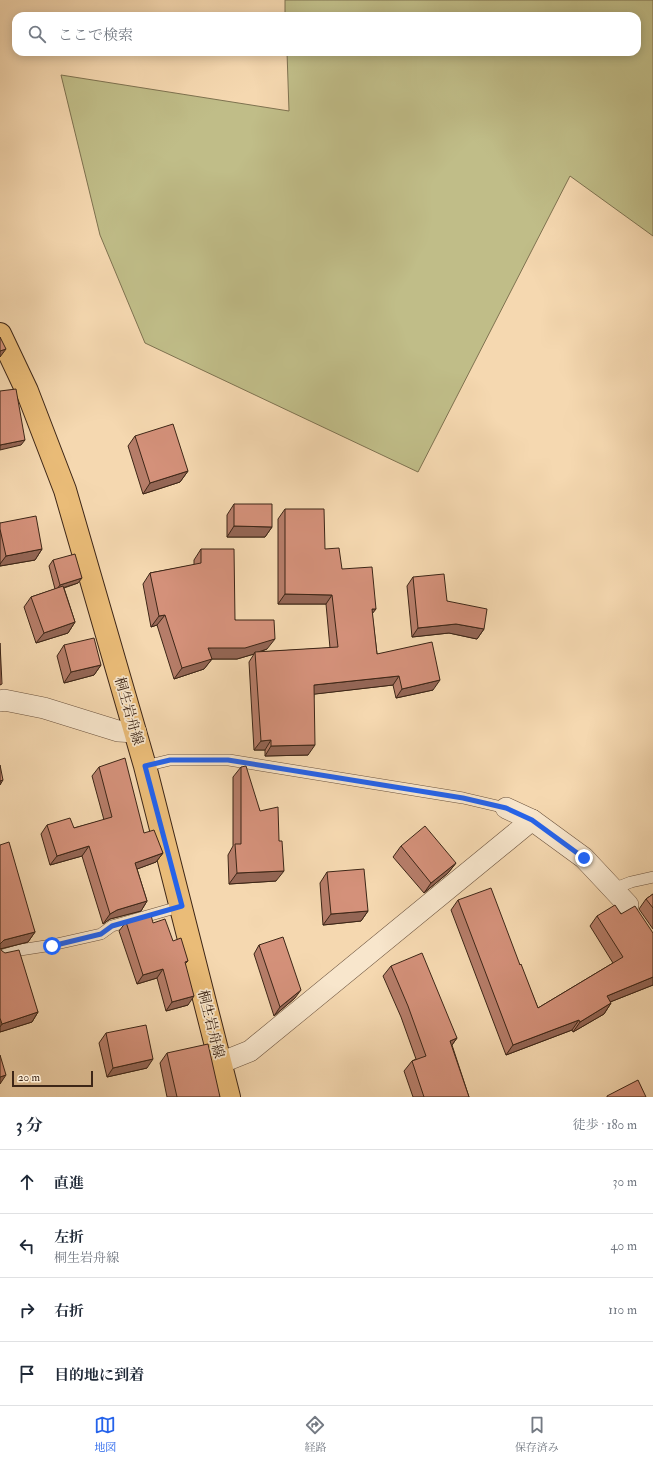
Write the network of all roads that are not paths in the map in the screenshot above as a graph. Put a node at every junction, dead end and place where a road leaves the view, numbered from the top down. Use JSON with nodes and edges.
{"nodes":[{"id":1,"x":0,"y":334,"type":"edge"},
{"id":2,"x":0,"y":701,"type":"edge"},
{"id":3,"x":136,"y":732,"type":"junction"},
{"id":4,"x":145,"y":766,"type":"junction"},
{"id":5,"x":506,"y":808,"type":"joint"},
{"id":6,"x":532,"y":820,"type":"junction"},
{"id":7,"x":653,"y":878,"type":"edge"},
{"id":8,"x":613,"y":889,"type":"junction"},
{"id":9,"x":182,"y":906,"type":"junction"},
{"id":10,"x":630,"y":908,"type":"edge"},
{"id":11,"x":0,"y":956,"type":"edge"},
{"id":12,"x":220,"y":1063,"type":"junction"},
{"id":13,"x":229,"y":1097,"type":"edge"}],
"edges":[{"from":1,"to":3,"type":"main road","name":"桐生岩舟線"},
{"from":2,"to":3,"type":"street"},
{"from":3,"to":4,"type":"main road","name":"桐生岩舟線"},
{"from":4,"to":5,"type":"lane"},
{"from":4,"to":9,"type":"main road","name":"桐生岩舟線"},
{"from":5,"to":6,"type":"street"},
{"from":6,"to":8,"type":"street"},
{"from":6,"to":12,"type":"street"},
{"from":7,"to":8,"type":"lane"},
{"from":8,"to":10,"type":"street"},
{"from":9,"to":11,"type":"lane"},
{"from":9,"to":12,"type":"main road","name":"桐生岩舟線"},
{"from":12,"to":13,"type":"main road","name":"桐生岩舟線"}]}
